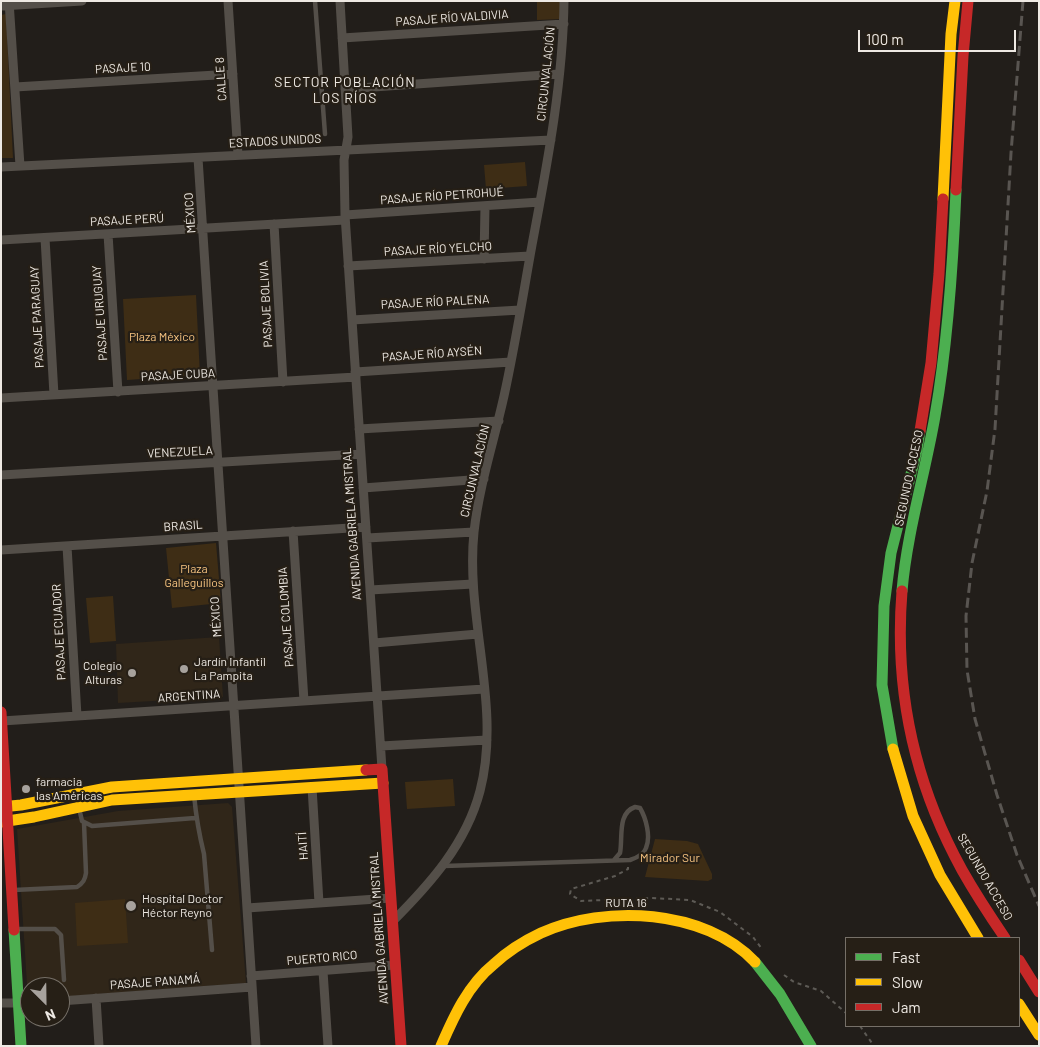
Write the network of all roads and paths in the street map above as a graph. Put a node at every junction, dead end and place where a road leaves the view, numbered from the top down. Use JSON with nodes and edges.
{"nodes":[{"id":1,"x":82,"y":1,"type":"edge"},
{"id":2,"x":228,"y":1,"type":"edge"},
{"id":3,"x":315,"y":1,"type":"edge"},
{"id":4,"x":340,"y":1,"type":"edge"},
{"id":5,"x":564,"y":1,"type":"edge"},
{"id":6,"x":955,"y":1,"type":"edge"},
{"id":7,"x":968,"y":1,"type":"edge"},
{"id":8,"x":7,"y":4,"type":"edge"},
{"id":9,"x":564,"y":24,"type":"junction"},
{"id":10,"x":342,"y":38,"type":"junction"},
{"id":11,"x":233,"y":74,"type":"junction"},
{"id":12,"x":559,"y":74,"type":"junction"},
{"id":13,"x":15,"y":87,"type":"junction"},
{"id":14,"x":345,"y":89,"type":"junction"},
{"id":15,"x":325,"y":134,"type":"dead end"},
{"id":16,"x":550,"y":140,"type":"junction"},
{"id":17,"x":345,"y":150,"type":"junction"},
{"id":18,"x":238,"y":156,"type":"junction"},
{"id":19,"x":198,"y":158,"type":"junction"},
{"id":20,"x":20,"y":166,"type":"junction"},
{"id":21,"x":1,"y":167,"type":"edge"},
{"id":22,"x":540,"y":202,"type":"junction"},
{"id":23,"x":485,"y":206,"type":"junction"},
{"id":24,"x":345,"y":217,"type":"junction"},
{"id":25,"x":274,"y":224,"type":"junction"},
{"id":26,"x":203,"y":228,"type":"junction"},
{"id":27,"x":108,"y":234,"type":"junction"},
{"id":28,"x":45,"y":238,"type":"junction"},
{"id":29,"x":1,"y":240,"type":"edge"},
{"id":30,"x":530,"y":256,"type":"junction"},
{"id":31,"x":484,"y":259,"type":"junction"},
{"id":32,"x":348,"y":266,"type":"junction"},
{"id":33,"x":520,"y":310,"type":"junction"},
{"id":34,"x":352,"y":320,"type":"junction"},
{"id":35,"x":511,"y":362,"type":"junction"},
{"id":36,"x":355,"y":374,"type":"junction"},
{"id":37,"x":283,"y":382,"type":"junction"},
{"id":38,"x":213,"y":386,"type":"junction"},
{"id":39,"x":118,"y":392,"type":"junction"},
{"id":40,"x":54,"y":395,"type":"junction"},
{"id":41,"x":1,"y":398,"type":"edge"},
{"id":42,"x":499,"y":421,"type":"junction"},
{"id":43,"x":359,"y":429,"type":"junction"},
{"id":44,"x":361,"y":454,"type":"junction"},
{"id":45,"x":218,"y":463,"type":"junction"},
{"id":46,"x":1,"y":476,"type":"edge"},
{"id":47,"x":484,"y":479,"type":"junction"},
{"id":48,"x":363,"y":488,"type":"junction"},
{"id":49,"x":366,"y":527,"type":"junction"},
{"id":50,"x":293,"y":531,"type":"junction"},
{"id":51,"x":474,"y":532,"type":"junction"},
{"id":52,"x":223,"y":536,"type":"junction"},
{"id":53,"x":367,"y":538,"type":"junction"},
{"id":54,"x":66,"y":546,"type":"junction"},
{"id":55,"x":1,"y":550,"type":"edge"},
{"id":56,"x":473,"y":584,"type":"junction"},
{"id":57,"x":370,"y":590,"type":"junction"},
{"id":58,"x":478,"y":634,"type":"junction"},
{"id":59,"x":374,"y":643,"type":"junction"},
{"id":60,"x":484,"y":689,"type":"junction"},
{"id":61,"x":377,"y":696,"type":"junction"},
{"id":62,"x":304,"y":701,"type":"junction"},
{"id":63,"x":234,"y":706,"type":"junction"},
{"id":64,"x":1,"y":712,"type":"edge"},
{"id":65,"x":77,"y":716,"type":"junction"},
{"id":66,"x":2,"y":721,"type":"edge"},
{"id":67,"x":487,"y":740,"type":"junction"},
{"id":68,"x":381,"y":746,"type":"junction"},
{"id":69,"x":382,"y":769,"type":"junction"},
{"id":70,"x":238,"y":779,"type":"junction"},
{"id":71,"x":383,"y":783,"type":"junction"},
{"id":72,"x":312,"y":787,"type":"junction"},
{"id":73,"x":239,"y":792,"type":"junction"},
{"id":74,"x":76,"y":794,"type":"junction"},
{"id":75,"x":194,"y":795,"type":"junction"},
{"id":76,"x":4,"y":807,"type":"edge"},
{"id":77,"x":78,"y":807,"type":"junction"},
{"id":78,"x":196,"y":818,"type":"junction"},
{"id":79,"x":5,"y":821,"type":"edge"},
{"id":80,"x":84,"y":823,"type":"junction"},
{"id":81,"x":614,"y":860,"type":"junction"},
{"id":82,"x":442,"y":866,"type":"junction"},
{"id":83,"x":12,"y":890,"type":"junction"},
{"id":84,"x":391,"y":898,"type":"junction"},
{"id":85,"x":319,"y":903,"type":"junction"},
{"id":86,"x":247,"y":908,"type":"junction"},
{"id":87,"x":392,"y":922,"type":"junction"},
{"id":88,"x":15,"y":928,"type":"junction"},
{"id":89,"x":977,"y":937,"type":"edge"},
{"id":90,"x":1004,"y":937,"type":"edge"},
{"id":91,"x":212,"y":950,"type":"dead end"},
{"id":92,"x":1020,"y":962,"type":"edge"},
{"id":93,"x":395,"y":964,"type":"junction"},
{"id":94,"x":323,"y":971,"type":"junction"},
{"id":95,"x":251,"y":976,"type":"junction"},
{"id":96,"x":22,"y":977,"type":"edge"},
{"id":97,"x":64,"y":977,"type":"edge"},
{"id":98,"x":252,"y":987,"type":"junction"},
{"id":99,"x":1039,"y":992,"type":"edge"},
{"id":100,"x":96,"y":998,"type":"junction"},
{"id":101,"x":70,"y":1000,"type":"edge"},
{"id":102,"x":1,"y":1003,"type":"edge"},
{"id":103,"x":20,"y":1003,"type":"edge"},
{"id":104,"x":1020,"y":1006,"type":"edge"},
{"id":105,"x":23,"y":1027,"type":"edge"},
{"id":106,"x":861,"y":1027,"type":"edge"},
{"id":107,"x":1039,"y":1035,"type":"edge"},
{"id":108,"x":21,"y":1046,"type":"edge"},
{"id":109,"x":99,"y":1046,"type":"edge"},
{"id":110,"x":256,"y":1046,"type":"edge"},
{"id":111,"x":328,"y":1046,"type":"edge"},
{"id":112,"x":401,"y":1046,"type":"edge"},
{"id":113,"x":441,"y":1046,"type":"edge"},
{"id":114,"x":811,"y":1046,"type":"edge"},
{"id":115,"x":874,"y":1046,"type":"edge"}],
"edges":[{"from":1,"to":8,"type":"street"},
{"from":2,"to":11,"type":"street","name":"CALLE 8"},
{"from":3,"to":15,"type":"lane"},
{"from":4,"to":10,"type":"street","name":"AVENIDA GABRIELA MISTRAL"},
{"from":5,"to":9,"type":"street","name":"CIRCUNVALACIÓN"},
{"from":6,"to":89,"type":"main road","name":"SEGUNDO ACCESO"},
{"from":7,"to":90,"type":"main road","name":"SEGUNDO ACCESO"},
{"from":8,"to":13,"type":"street"},
{"from":9,"to":10,"type":"street","name":"PASAJE RÍO VALDIVIA"},
{"from":9,"to":12,"type":"street","name":"CIRCUNVALACIÓN"},
{"from":10,"to":14,"type":"street","name":"AVENIDA GABRIELA MISTRAL"},
{"from":11,"to":13,"type":"street","name":"PASAJE 10"},
{"from":11,"to":18,"type":"street","name":"CALLE 8"},
{"from":12,"to":14,"type":"street"},
{"from":12,"to":16,"type":"street","name":"CIRCUNVALACIÓN"},
{"from":13,"to":20,"type":"street"},
{"from":14,"to":17,"type":"street","name":"AVENIDA GABRIELA MISTRAL"},
{"from":16,"to":17,"type":"street","name":"ESTADOS UNIDOS"},
{"from":16,"to":22,"type":"street","name":"CIRCUNVALACIÓN"},
{"from":17,"to":18,"type":"street","name":"ESTADOS UNIDOS"},
{"from":17,"to":24,"type":"street","name":"AVENIDA GABRIELA MISTRAL"},
{"from":18,"to":19,"type":"street","name":"ESTADOS UNIDOS"},
{"from":19,"to":20,"type":"street","name":"ESTADOS UNIDOS"},
{"from":19,"to":26,"type":"street","name":"MÉXICO"},
{"from":20,"to":21,"type":"street","name":"ESTADOS UNIDOS"},
{"from":22,"to":23,"type":"street","name":"PASAJE RÍO PETROHUÉ"},
{"from":22,"to":30,"type":"street","name":"CIRCUNVALACIÓN"},
{"from":23,"to":24,"type":"street","name":"PASAJE RÍO PETROHUÉ"},
{"from":23,"to":31,"type":"street"},
{"from":24,"to":25,"type":"street","name":"PASAJE PERÚ"},
{"from":24,"to":32,"type":"street","name":"AVENIDA GABRIELA MISTRAL"},
{"from":25,"to":26,"type":"street","name":"PASAJE PERÚ"},
{"from":25,"to":37,"type":"street","name":"PASAJE BOLIVIA"},
{"from":26,"to":27,"type":"street","name":"PASAJE PERÚ"},
{"from":26,"to":38,"type":"street","name":"MÉXICO"},
{"from":27,"to":28,"type":"street","name":"PASAJE PERÚ"},
{"from":27,"to":39,"type":"street","name":"PASAJE URUGUAY"},
{"from":28,"to":29,"type":"street","name":"PASAJE PERÚ"},
{"from":28,"to":40,"type":"street","name":"PASAJE PARAGUAY"},
{"from":30,"to":31,"type":"street","name":"PASAJE RÍO YELCHO"},
{"from":30,"to":33,"type":"street","name":"CIRCUNVALACIÓN"},
{"from":31,"to":32,"type":"street","name":"PASAJE RÍO YELCHO"},
{"from":32,"to":34,"type":"street","name":"AVENIDA GABRIELA MISTRAL"},
{"from":33,"to":34,"type":"street","name":"PASAJE RÍO PALENA"},
{"from":33,"to":35,"type":"street","name":"CIRCUNVALACIÓN"},
{"from":34,"to":36,"type":"street","name":"AVENIDA GABRIELA MISTRAL"},
{"from":35,"to":36,"type":"street","name":"PASAJE RÍO AYSÉN"},
{"from":35,"to":42,"type":"street","name":"CIRCUNVALACIÓN"},
{"from":36,"to":37,"type":"street","name":"PASAJE CUBA"},
{"from":36,"to":43,"type":"street","name":"AVENIDA GABRIELA MISTRAL"},
{"from":37,"to":38,"type":"street","name":"PASAJE CUBA"},
{"from":38,"to":39,"type":"street","name":"PASAJE CUBA"},
{"from":38,"to":45,"type":"street","name":"MÉXICO"},
{"from":39,"to":40,"type":"street","name":"PASAJE CUBA"},
{"from":40,"to":41,"type":"street","name":"PASAJE CUBA"},
{"from":42,"to":43,"type":"street"},
{"from":42,"to":47,"type":"street","name":"CIRCUNVALACIÓN"},
{"from":43,"to":44,"type":"street","name":"AVENIDA GABRIELA MISTRAL"},
{"from":44,"to":45,"type":"street","name":"VENEZUELA"},
{"from":44,"to":48,"type":"street","name":"AVENIDA GABRIELA MISTRAL"},
{"from":45,"to":46,"type":"street","name":"VENEZUELA"},
{"from":45,"to":52,"type":"street","name":"MÉXICO"},
{"from":47,"to":48,"type":"street"},
{"from":47,"to":51,"type":"street","name":"CIRCUNVALACIÓN"},
{"from":48,"to":49,"type":"street","name":"AVENIDA GABRIELA MISTRAL"},
{"from":49,"to":50,"type":"street","name":"BRASIL"},
{"from":49,"to":53,"type":"street","name":"AVENIDA GABRIELA MISTRAL"},
{"from":50,"to":52,"type":"street","name":"BRASIL"},
{"from":50,"to":62,"type":"street","name":"PASAJE COLOMBIA"},
{"from":51,"to":53,"type":"street"},
{"from":51,"to":56,"type":"street","name":"CIRCUNVALACIÓN"},
{"from":52,"to":54,"type":"street","name":"BRASIL"},
{"from":52,"to":63,"type":"street","name":"MÉXICO"},
{"from":53,"to":57,"type":"street","name":"AVENIDA GABRIELA MISTRAL"},
{"from":54,"to":55,"type":"street","name":"BRASIL"},
{"from":54,"to":65,"type":"street","name":"PASAJE ECUADOR"},
{"from":56,"to":57,"type":"street"},
{"from":56,"to":58,"type":"street","name":"CIRCUNVALACIÓN"},
{"from":57,"to":59,"type":"street","name":"AVENIDA GABRIELA MISTRAL"},
{"from":58,"to":59,"type":"street"},
{"from":58,"to":60,"type":"street","name":"CIRCUNVALACIÓN"},
{"from":59,"to":61,"type":"street","name":"AVENIDA GABRIELA MISTRAL"},
{"from":60,"to":61,"type":"street","name":"ARGENTINA"},
{"from":60,"to":67,"type":"street","name":"CIRCUNVALACIÓN"},
{"from":61,"to":62,"type":"street","name":"ARGENTINA"},
{"from":61,"to":68,"type":"street","name":"AVENIDA GABRIELA MISTRAL"},
{"from":62,"to":63,"type":"street","name":"ARGENTINA"},
{"from":63,"to":65,"type":"street","name":"ARGENTINA"},
{"from":63,"to":70,"type":"street","name":"MÉXICO"},
{"from":64,"to":66,"type":"main road"},
{"from":65,"to":66,"type":"street","name":"ARGENTINA"},
{"from":66,"to":76,"type":"main road"},
{"from":67,"to":68,"type":"street"},
{"from":67,"to":82,"type":"street","name":"CIRCUNVALACIÓN"},
{"from":68,"to":69,"type":"street","name":"AVENIDA GABRIELA MISTRAL"},
{"from":69,"to":70,"type":"main road"},
{"from":69,"to":71,"type":"main road","name":"AVENIDA GABRIELA MISTRAL"},
{"from":70,"to":73,"type":"street","name":"MÉXICO"},
{"from":70,"to":74,"type":"main road"},
{"from":71,"to":72,"type":"main road"},
{"from":71,"to":84,"type":"main road","name":"AVENIDA GABRIELA MISTRAL"},
{"from":72,"to":73,"type":"main road"},
{"from":72,"to":85,"type":"street","name":"HAITÍ"},
{"from":73,"to":75,"type":"main road"},
{"from":73,"to":86,"type":"street","name":"MÉXICO"},
{"from":74,"to":76,"type":"main road"},
{"from":74,"to":77,"type":"lane"},
{"from":75,"to":77,"type":"main road"},
{"from":75,"to":78,"type":"lane"},
{"from":76,"to":79,"type":"main road"},
{"from":77,"to":79,"type":"main road"},
{"from":77,"to":80,"type":"lane"},
{"from":78,"to":80,"type":"lane"},
{"from":78,"to":91,"type":"lane"},
{"from":79,"to":83,"type":"main road"},
{"from":80,"to":83,"type":"lane"},
{"from":81,"to":81,"type":"lane"},
{"from":81,"to":82,"type":"lane"},
{"from":82,"to":87,"type":"street","name":"CIRCUNVALACIÓN"},
{"from":83,"to":88,"type":"main road"},
{"from":84,"to":85,"type":"street"},
{"from":84,"to":87,"type":"main road","name":"AVENIDA GABRIELA MISTRAL"},
{"from":85,"to":86,"type":"street"},
{"from":86,"to":95,"type":"street","name":"MÉXICO"},
{"from":87,"to":93,"type":"main road","name":"AVENIDA GABRIELA MISTRAL"},
{"from":88,"to":96,"type":"main road"},
{"from":88,"to":97,"type":"lane"},
{"from":92,"to":99,"type":"main road"},
{"from":93,"to":94,"type":"street","name":"PUERTO RICO"},
{"from":93,"to":112,"type":"main road","name":"AVENIDA GABRIELA MISTRAL"},
{"from":94,"to":95,"type":"street","name":"PUERTO RICO"},
{"from":94,"to":111,"type":"street"},
{"from":95,"to":98,"type":"street","name":"MÉXICO"},
{"from":98,"to":100,"type":"street","name":"PASAJE PANAMÁ"},
{"from":98,"to":110,"type":"street","name":"MÉXICO"},
{"from":100,"to":101,"type":"street","name":"PASAJE PANAMÁ"},
{"from":100,"to":109,"type":"street"},
{"from":102,"to":103,"type":"street"},
{"from":104,"to":107,"type":"main road"},
{"from":105,"to":108,"type":"main road"},
{"from":106,"to":115,"type":"path"},
{"from":113,"to":114,"type":"main road","name":"RUTA 16"}]}
